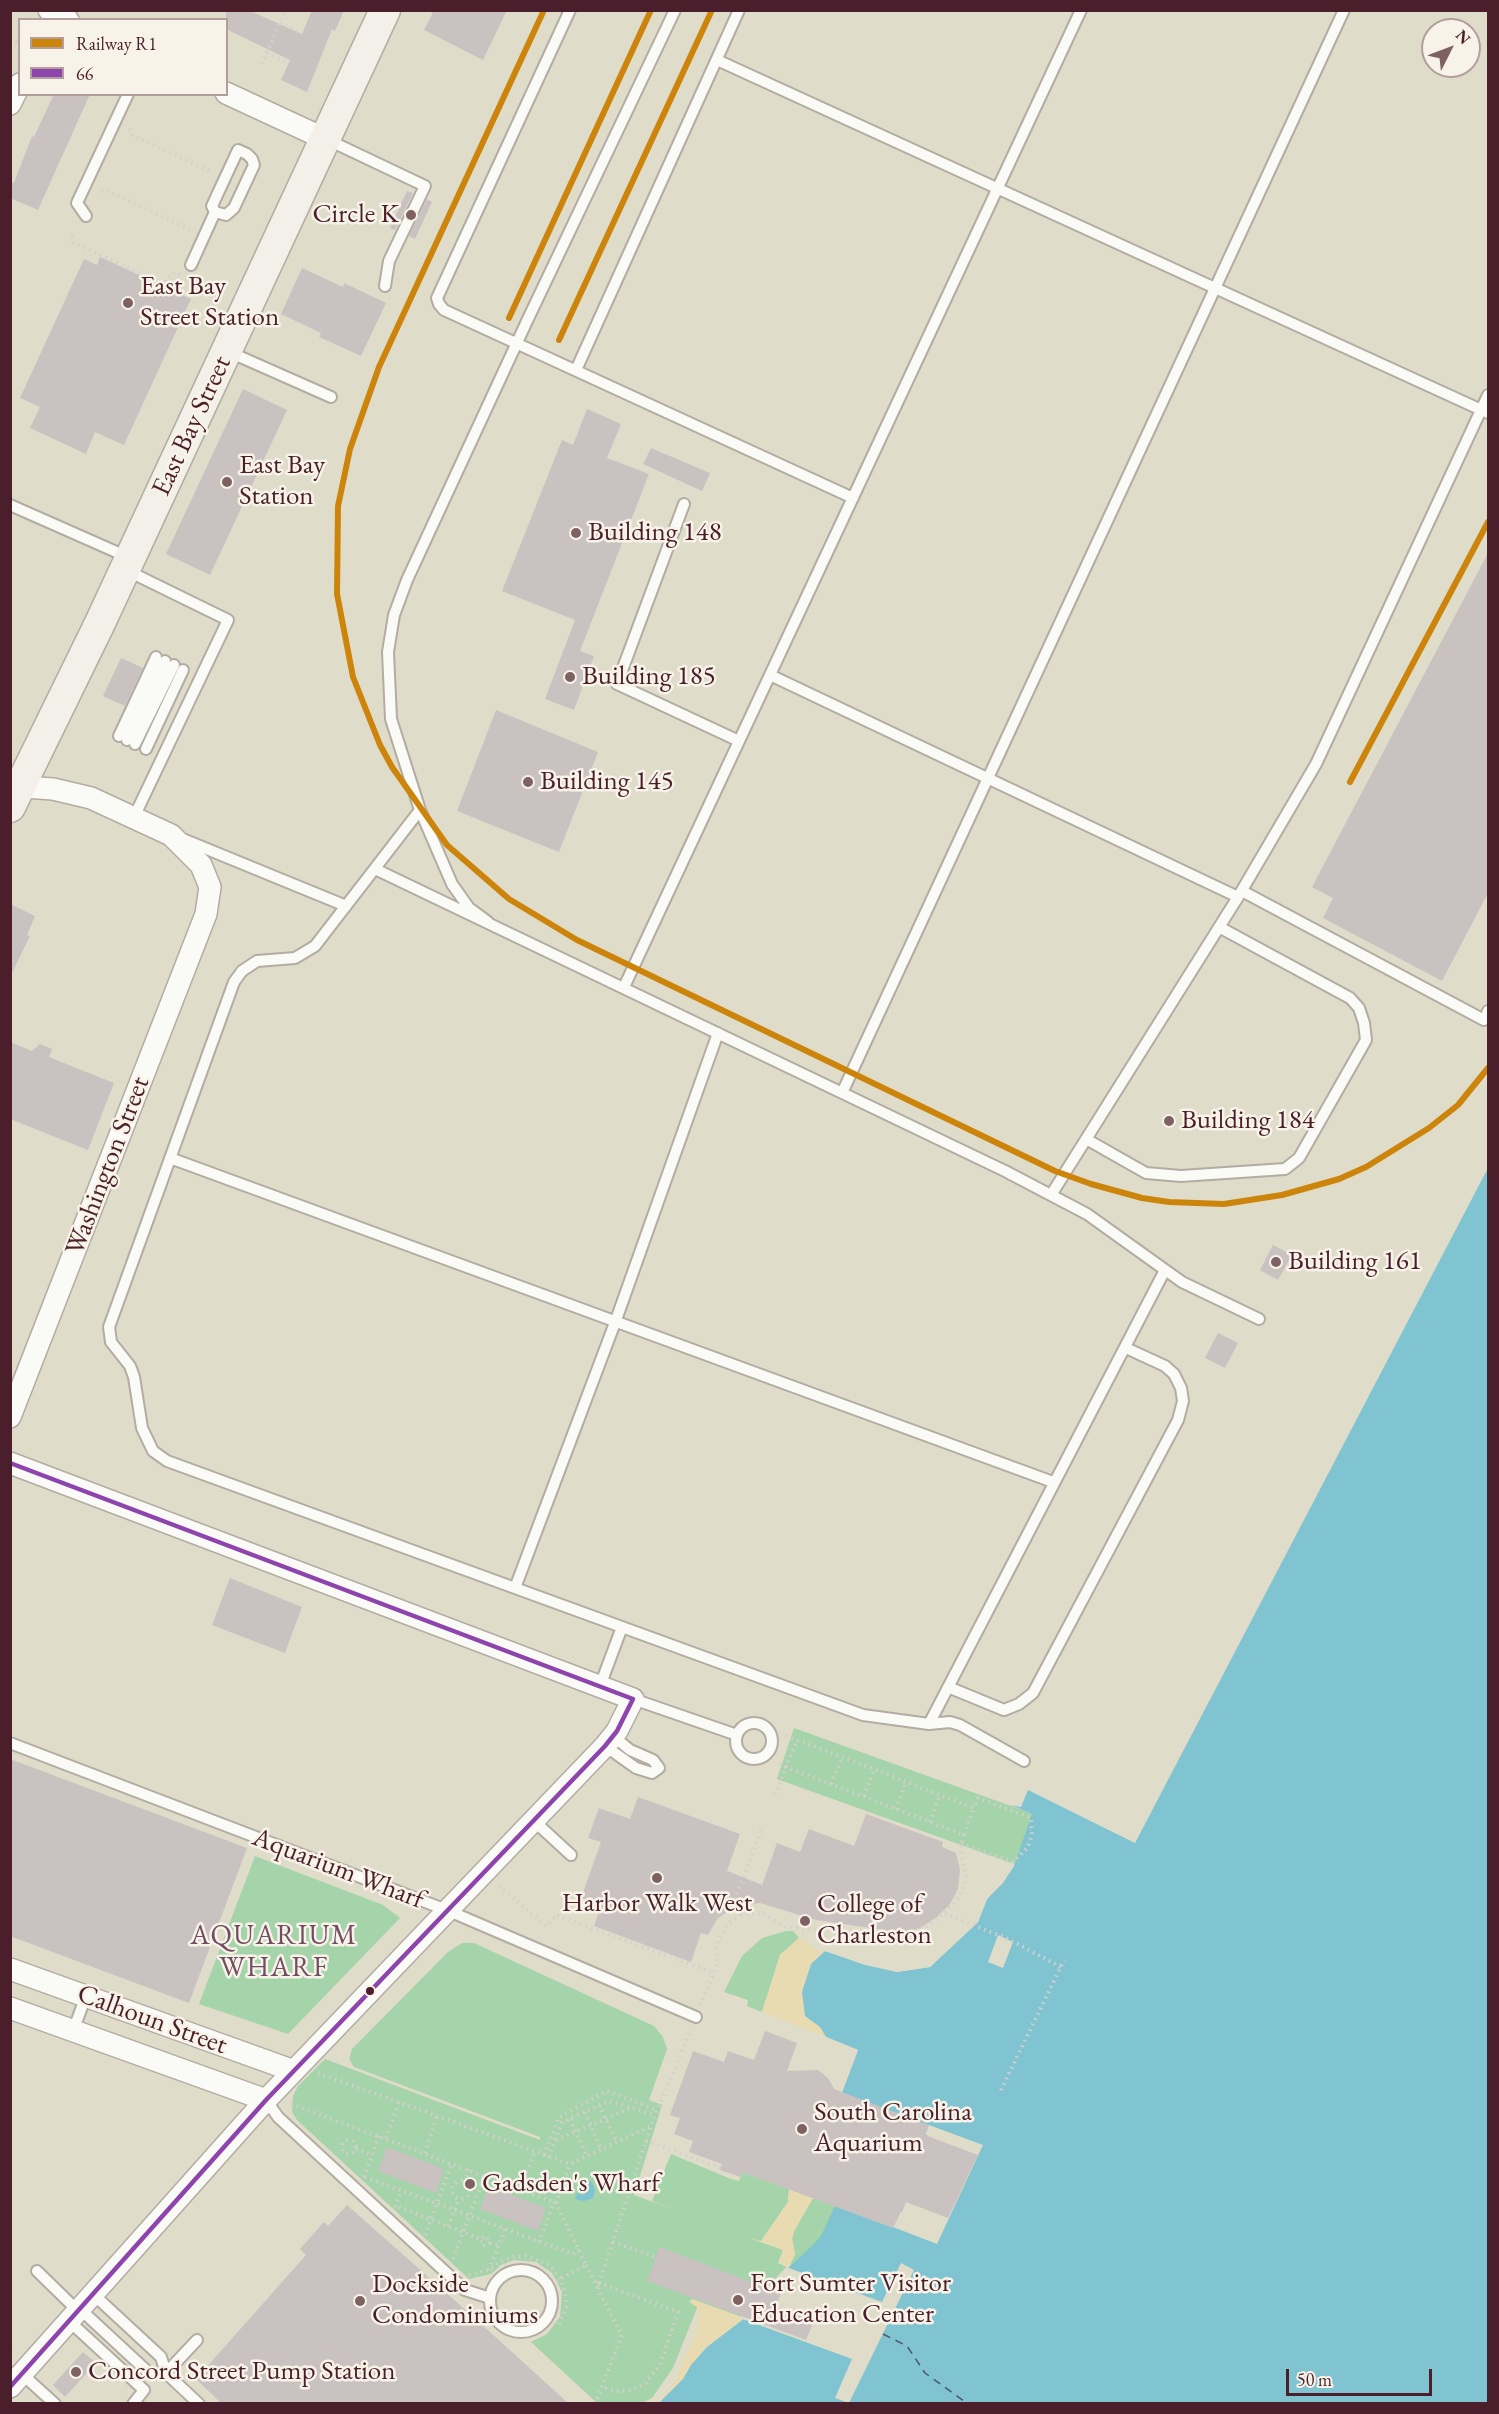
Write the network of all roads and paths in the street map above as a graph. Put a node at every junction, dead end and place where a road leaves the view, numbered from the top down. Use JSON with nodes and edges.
{"nodes":[{"id":1,"x":285,"y":10,"type":"edge"},
{"id":2,"x":385,"y":10,"type":"edge"},
{"id":3,"x":570,"y":10,"type":"edge"},
{"id":4,"x":675,"y":10,"type":"edge"},
{"id":5,"x":739,"y":10,"type":"edge"},
{"id":6,"x":1081,"y":10,"type":"edge"},
{"id":7,"x":1344,"y":10,"type":"edge"},
{"id":8,"x":280,"y":23,"type":"junction"},
{"id":9,"x":302,"y":33,"type":"dead end"},
{"id":10,"x":267,"y":53,"type":"junction"},
{"id":11,"x":717,"y":60,"type":"junction"},
{"id":12,"x":289,"y":63,"type":"dead end"},
{"id":13,"x":262,"y":64,"type":"dead end"},
{"id":14,"x":18,"y":88,"type":"edge"},
{"id":15,"x":228,"y":94,"type":"edge"},
{"id":16,"x":127,"y":96,"type":"edge"},
{"id":17,"x":10,"y":104,"type":"edge"},
{"id":18,"x":129,"y":129,"type":"dead end"},
{"id":19,"x":325,"y":139,"type":"junction"},
{"id":20,"x":217,"y":174,"type":"dead end"},
{"id":21,"x":998,"y":189,"type":"junction"},
{"id":22,"x":101,"y":191,"type":"dead end"},
{"id":23,"x":215,"y":212,"type":"junction"},
{"id":24,"x":86,"y":216,"type":"dead end"},
{"id":25,"x":191,"y":230,"type":"dead end"},
{"id":26,"x":72,"y":236,"type":"dead end"},
{"id":27,"x":191,"y":265,"type":"dead end"},
{"id":28,"x":385,"y":286,"type":"dead end"},
{"id":29,"x":1215,"y":289,"type":"junction"},
{"id":30,"x":213,"y":290,"type":"dead end"},
{"id":31,"x":516,"y":343,"type":"junction"},
{"id":32,"x":227,"y":351,"type":"junction"},
{"id":33,"x":576,"y":370,"type":"junction"},
{"id":34,"x":1488,"y":395,"type":"edge"},
{"id":35,"x":331,"y":398,"type":"dead end"},
{"id":36,"x":1485,"y":412,"type":"edge"},
{"id":37,"x":853,"y":498,"type":"junction"},
{"id":38,"x":684,"y":504,"type":"dead end"},
{"id":39,"x":10,"y":505,"type":"edge"},
{"id":40,"x":127,"y":564,"type":"junction"},
{"id":41,"x":170,"y":663,"type":"joint"},
{"id":42,"x":770,"y":675,"type":"junction"},
{"id":43,"x":739,"y":741,"type":"junction"},
{"id":44,"x":990,"y":779,"type":"junction"},
{"id":45,"x":14,"y":793,"type":"edge"},
{"id":46,"x":420,"y":810,"type":"junction"},
{"id":47,"x":134,"y":817,"type":"junction"},
{"id":48,"x":171,"y":834,"type":"junction"},
{"id":49,"x":375,"y":869,"type":"junction"},
{"id":50,"x":1240,"y":894,"type":"junction"},
{"id":51,"x":346,"y":906,"type":"junction"},
{"id":52,"x":488,"y":922,"type":"junction"},
{"id":53,"x":1219,"y":927,"type":"junction"},
{"id":54,"x":624,"y":987,"type":"junction"},
{"id":55,"x":1488,"y":1011,"type":"edge"},
{"id":56,"x":718,"y":1033,"type":"junction"},
{"id":57,"x":842,"y":1093,"type":"junction"},
{"id":58,"x":1086,"y":1139,"type":"junction"},
{"id":59,"x":170,"y":1158,"type":"junction"},
{"id":60,"x":1051,"y":1195,"type":"junction"},
{"id":61,"x":1164,"y":1270,"type":"junction"},
{"id":62,"x":1259,"y":1319,"type":"dead end"},
{"id":63,"x":616,"y":1320,"type":"junction"},
{"id":64,"x":1126,"y":1348,"type":"junction"},
{"id":65,"x":10,"y":1417,"type":"edge"},
{"id":66,"x":10,"y":1463,"type":"edge"},
{"id":67,"x":1053,"y":1482,"type":"junction"},
{"id":68,"x":515,"y":1588,"type":"junction"},
{"id":69,"x":622,"y":1627,"type":"junction"},
{"id":70,"x":600,"y":1686,"type":"junction"},
{"id":71,"x":948,"y":1687,"type":"junction"},
{"id":72,"x":633,"y":1699,"type":"junction"},
{"id":73,"x":929,"y":1724,"type":"junction"},
{"id":74,"x":737,"y":1735,"type":"dead end"},
{"id":75,"x":786,"y":1736,"type":"dead end"},
{"id":76,"x":797,"y":1740,"type":"junction"},
{"id":77,"x":10,"y":1743,"type":"edge"},
{"id":78,"x":842,"y":1757,"type":"junction"},
{"id":79,"x":1024,"y":1761,"type":"dead end"},
{"id":80,"x":777,"y":1763,"type":"dead end"},
{"id":81,"x":786,"y":1767,"type":"junction"},
{"id":82,"x":873,"y":1769,"type":"junction"},
{"id":83,"x":906,"y":1782,"type":"junction"},
{"id":84,"x":831,"y":1784,"type":"junction"},
{"id":85,"x":940,"y":1795,"type":"junction"},
{"id":86,"x":775,"y":1796,"type":"dead end"},
{"id":87,"x":864,"y":1796,"type":"junction"},
{"id":88,"x":974,"y":1808,"type":"junction"},
{"id":89,"x":896,"y":1809,"type":"junction"},
{"id":90,"x":534,"y":1821,"type":"junction"},
{"id":91,"x":930,"y":1822,"type":"junction"},
{"id":92,"x":761,"y":1831,"type":"dead end"},
{"id":93,"x":964,"y":1835,"type":"junction"},
{"id":94,"x":961,"y":1844,"type":"junction"},
{"id":95,"x":571,"y":1855,"type":"dead end"},
{"id":96,"x":497,"y":1884,"type":"dead end"},
{"id":97,"x":449,"y":1911,"type":"junction"},
{"id":98,"x":945,"y":1914,"type":"junction"},
{"id":99,"x":741,"y":1915,"type":"junction"},
{"id":100,"x":1064,"y":1960,"type":"dead end"},
{"id":101,"x":1061,"y":1967,"type":"junction"},
{"id":102,"x":10,"y":1969,"type":"edge"},
{"id":103,"x":714,"y":1973,"type":"junction"},
{"id":104,"x":86,"y":1996,"type":"junction"},
{"id":105,"x":13,"y":2013,"type":"edge"},
{"id":106,"x":696,"y":2017,"type":"junction"},
{"id":107,"x":73,"y":2031,"type":"junction"},
{"id":108,"x":294,"y":2071,"type":"junction"},
{"id":109,"x":318,"y":2073,"type":"dead end"},
{"id":110,"x":1001,"y":2090,"type":"dead end"},
{"id":111,"x":266,"y":2100,"type":"junction"},
{"id":112,"x":399,"y":2102,"type":"junction"},
{"id":113,"x":291,"y":2104,"type":"dead end"},
{"id":114,"x":599,"y":2105,"type":"junction"},
{"id":115,"x":632,"y":2108,"type":"junction"},
{"id":116,"x":657,"y":2110,"type":"junction"},
{"id":117,"x":585,"y":2112,"type":"junction"},
{"id":118,"x":655,"y":2115,"type":"junction"},
{"id":119,"x":437,"y":2116,"type":"junction"},
{"id":120,"x":570,"y":2118,"type":"junction"},
{"id":121,"x":606,"y":2119,"type":"junction"},
{"id":122,"x":591,"y":2125,"type":"junction"},
{"id":123,"x":651,"y":2126,"type":"junction"},
{"id":124,"x":576,"y":2132,"type":"junction"},
{"id":125,"x":380,"y":2136,"type":"junction"},
{"id":126,"x":386,"y":2138,"type":"junction"},
{"id":127,"x":556,"y":2140,"type":"junction"},
{"id":128,"x":646,"y":2141,"type":"junction"},
{"id":129,"x":617,"y":2142,"type":"junction"},
{"id":130,"x":356,"y":2149,"type":"dead end"},
{"id":131,"x":601,"y":2149,"type":"junction"},
{"id":132,"x":535,"y":2151,"type":"junction"},
{"id":133,"x":425,"y":2153,"type":"junction"},
{"id":134,"x":372,"y":2155,"type":"junction"},
{"id":135,"x":547,"y":2156,"type":"junction"},
{"id":136,"x":587,"y":2156,"type":"junction"},
{"id":137,"x":452,"y":2163,"type":"junction"},
{"id":138,"x":570,"y":2164,"type":"junction"},
{"id":139,"x":721,"y":2168,"type":"dead end"},
{"id":140,"x":469,"y":2169,"type":"junction"},
{"id":141,"x":484,"y":2175,"type":"junction"},
{"id":142,"x":364,"y":2176,"type":"junction"},
{"id":143,"x":464,"y":2182,"type":"junction"},
{"id":144,"x":444,"y":2184,"type":"junction"},
{"id":145,"x":371,"y":2186,"type":"dead end"},
{"id":146,"x":453,"y":2187,"type":"junction"},
{"id":147,"x":520,"y":2189,"type":"junction"},
{"id":148,"x":401,"y":2190,"type":"junction"},
{"id":149,"x":469,"y":2194,"type":"junction"},
{"id":150,"x":477,"y":2196,"type":"junction"},
{"id":151,"x":459,"y":2198,"type":"junction"},
{"id":152,"x":387,"y":2200,"type":"dead end"},
{"id":153,"x":555,"y":2202,"type":"junction"},
{"id":154,"x":437,"y":2204,"type":"junction"},
{"id":155,"x":395,"y":2207,"type":"junction"},
{"id":156,"x":454,"y":2210,"type":"junction"},
{"id":157,"x":402,"y":2215,"type":"dead end"},
{"id":158,"x":469,"y":2216,"type":"junction"},
{"id":159,"x":431,"y":2220,"type":"junction"},
{"id":160,"x":448,"y":2226,"type":"junction"},
{"id":161,"x":417,"y":2229,"type":"dead end"},
{"id":162,"x":505,"y":2229,"type":"junction"},
{"id":163,"x":463,"y":2232,"type":"junction"},
{"id":164,"x":425,"y":2236,"type":"junction"},
{"id":165,"x":480,"y":2239,"type":"junction"},
{"id":166,"x":432,"y":2242,"type":"dead end"},
{"id":167,"x":540,"y":2242,"type":"junction"},
{"id":168,"x":613,"y":2242,"type":"junction"},
{"id":169,"x":490,"y":2243,"type":"junction"},
{"id":170,"x":498,"y":2246,"type":"junction"},
{"id":171,"x":579,"y":2250,"type":"junction"},
{"id":172,"x":446,"y":2254,"type":"dead end"},
{"id":173,"x":656,"y":2257,"type":"dead end"},
{"id":174,"x":452,"y":2261,"type":"junction"},
{"id":175,"x":586,"y":2265,"type":"junction"},
{"id":176,"x":489,"y":2270,"type":"junction"},
{"id":177,"x":37,"y":2271,"type":"dead end"},
{"id":178,"x":561,"y":2278,"type":"junction"},
{"id":179,"x":599,"y":2283,"type":"junction"},
{"id":180,"x":547,"y":2286,"type":"junction"},
{"id":181,"x":598,"y":2290,"type":"junction"},
{"id":182,"x":490,"y":2298,"type":"junction"},
{"id":183,"x":80,"y":2309,"type":"junction"},
{"id":184,"x":558,"y":2327,"type":"dead end"},
{"id":185,"x":197,"y":2340,"type":"dead end"},
{"id":186,"x":10,"y":2344,"type":"edge"},
{"id":187,"x":10,"y":2356,"type":"edge"},
{"id":188,"x":166,"y":2373,"type":"junction"},
{"id":189,"x":16,"y":2381,"type":"edge"},
{"id":190,"x":602,"y":2387,"type":"junction"},
{"id":191,"x":55,"y":2403,"type":"edge"},
{"id":192,"x":133,"y":2403,"type":"edge"},
{"id":193,"x":199,"y":2403,"type":"edge"},
{"id":194,"x":595,"y":2403,"type":"edge"}],
"edges":[{"from":1,"to":8,"type":"path"},
{"from":2,"to":19,"type":"main road","name":"East Bay Street"},
{"from":3,"to":31,"type":"lane"},
{"from":4,"to":31,"type":"lane"},
{"from":5,"to":11,"type":"lane"},
{"from":6,"to":21,"type":"lane"},
{"from":7,"to":29,"type":"lane"},
{"from":8,"to":9,"type":"path"},
{"from":8,"to":10,"type":"path"},
{"from":10,"to":12,"type":"path"},
{"from":10,"to":13,"type":"path"},
{"from":11,"to":21,"type":"lane"},
{"from":11,"to":33,"type":"lane"},
{"from":14,"to":17,"type":"street"},
{"from":15,"to":19,"type":"street"},
{"from":16,"to":24,"type":"lane"},
{"from":18,"to":20,"type":"path"},
{"from":19,"to":28,"type":"lane"},
{"from":19,"to":32,"type":"main road","name":"East Bay Street"},
{"from":21,"to":29,"type":"lane"},
{"from":21,"to":37,"type":"lane"},
{"from":22,"to":25,"type":"path"},
{"from":23,"to":23,"type":"lane"},
{"from":23,"to":27,"type":"lane"},
{"from":26,"to":30,"type":"path"},
{"from":29,"to":36,"type":"lane"},
{"from":29,"to":44,"type":"lane"},
{"from":31,"to":33,"type":"lane"},
{"from":31,"to":46,"type":"lane"},
{"from":32,"to":35,"type":"lane"},
{"from":32,"to":40,"type":"main road","name":"East Bay Street"},
{"from":33,"to":37,"type":"lane"},
{"from":34,"to":36,"type":"lane"},
{"from":36,"to":50,"type":"lane"},
{"from":37,"to":42,"type":"lane"},
{"from":38,"to":43,"type":"lane"},
{"from":39,"to":40,"type":"lane"},
{"from":40,"to":45,"type":"main road","name":"East Bay Street"},
{"from":40,"to":47,"type":"lane"},
{"from":41,"to":41,"type":"lane"},
{"from":42,"to":43,"type":"lane"},
{"from":42,"to":44,"type":"lane"},
{"from":43,"to":54,"type":"lane"},
{"from":44,"to":50,"type":"lane"},
{"from":44,"to":57,"type":"lane"},
{"from":45,"to":47,"type":"street"},
{"from":46,"to":49,"type":"lane"},
{"from":46,"to":52,"type":"lane"},
{"from":47,"to":48,"type":"street"},
{"from":48,"to":51,"type":"lane"},
{"from":48,"to":65,"type":"street","name":"Washington Street"},
{"from":49,"to":51,"type":"lane"},
{"from":49,"to":52,"type":"lane"},
{"from":50,"to":53,"type":"lane"},
{"from":50,"to":55,"type":"lane"},
{"from":51,"to":59,"type":"lane"},
{"from":52,"to":54,"type":"lane"},
{"from":53,"to":58,"type":"lane"},
{"from":53,"to":58,"type":"lane"},
{"from":54,"to":56,"type":"lane"},
{"from":56,"to":57,"type":"lane"},
{"from":56,"to":63,"type":"lane"},
{"from":57,"to":60,"type":"lane"},
{"from":58,"to":60,"type":"lane"},
{"from":59,"to":63,"type":"lane"},
{"from":59,"to":68,"type":"lane"},
{"from":60,"to":61,"type":"lane"},
{"from":61,"to":62,"type":"lane"},
{"from":61,"to":64,"type":"lane"},
{"from":63,"to":67,"type":"lane"},
{"from":63,"to":68,"type":"lane"},
{"from":64,"to":67,"type":"lane"},
{"from":64,"to":71,"type":"lane"},
{"from":66,"to":70,"type":"street"},
{"from":67,"to":71,"type":"lane"},
{"from":68,"to":69,"type":"lane"},
{"from":69,"to":70,"type":"lane"},
{"from":69,"to":73,"type":"lane"},
{"from":70,"to":72,"type":"street"},
{"from":71,"to":73,"type":"lane"},
{"from":72,"to":74,"type":"lane"},
{"from":72,"to":90,"type":"street"},
{"from":73,"to":79,"type":"lane"},
{"from":75,"to":76,"type":"path"},
{"from":76,"to":78,"type":"path"},
{"from":76,"to":81,"type":"path"},
{"from":77,"to":97,"type":"lane","name":"Aquarium Wharf"},
{"from":78,"to":82,"type":"path"},
{"from":78,"to":84,"type":"path"},
{"from":80,"to":81,"type":"path"},
{"from":81,"to":84,"type":"path"},
{"from":81,"to":86,"type":"path"},
{"from":82,"to":83,"type":"path"},
{"from":82,"to":87,"type":"path"},
{"from":83,"to":85,"type":"path"},
{"from":83,"to":89,"type":"path"},
{"from":84,"to":87,"type":"path"},
{"from":85,"to":88,"type":"path"},
{"from":85,"to":91,"type":"path"},
{"from":87,"to":89,"type":"path"},
{"from":88,"to":93,"type":"path"},
{"from":88,"to":94,"type":"path"},
{"from":89,"to":91,"type":"path"},
{"from":90,"to":95,"type":"lane"},
{"from":90,"to":97,"type":"street"},
{"from":91,"to":93,"type":"path"},
{"from":92,"to":99,"type":"path"},
{"from":93,"to":94,"type":"path"},
{"from":94,"to":98,"type":"path"},
{"from":96,"to":103,"type":"path"},
{"from":97,"to":106,"type":"lane","name":"Aquarium Wharf"},
{"from":97,"to":108,"type":"street"},
{"from":98,"to":99,"type":"path"},
{"from":98,"to":101,"type":"path"},
{"from":99,"to":103,"type":"path"},
{"from":100,"to":101,"type":"path"},
{"from":101,"to":110,"type":"path"},
{"from":102,"to":104,"type":"street","name":"Calhoun Street"},
{"from":103,"to":106,"type":"path"},
{"from":104,"to":107,"type":"lane"},
{"from":104,"to":108,"type":"street","name":"Calhoun Street"},
{"from":105,"to":107,"type":"street","name":"Calhoun Street"},
{"from":106,"to":116,"type":"path"},
{"from":107,"to":111,"type":"street","name":"Calhoun Street"},
{"from":108,"to":111,"type":"street"},
{"from":109,"to":112,"type":"path"},
{"from":111,"to":182,"type":"lane"},
{"from":111,"to":183,"type":"street"},
{"from":112,"to":119,"type":"path"},
{"from":112,"to":126,"type":"path"},
{"from":113,"to":125,"type":"path"},
{"from":114,"to":115,"type":"path"},
{"from":114,"to":117,"type":"path"},
{"from":114,"to":121,"type":"path"},
{"from":115,"to":118,"type":"path"},
{"from":115,"to":121,"type":"path"},
{"from":116,"to":118,"type":"path"},
{"from":116,"to":135,"type":"path"},
{"from":117,"to":120,"type":"path"},
{"from":117,"to":122,"type":"path"},
{"from":118,"to":123,"type":"path"},
{"from":119,"to":132,"type":"path"},
{"from":119,"to":133,"type":"path"},
{"from":120,"to":124,"type":"path"},
{"from":120,"to":127,"type":"path"},
{"from":121,"to":122,"type":"path"},
{"from":121,"to":129,"type":"path"},
{"from":122,"to":124,"type":"path"},
{"from":122,"to":131,"type":"path"},
{"from":123,"to":128,"type":"path"},
{"from":123,"to":129,"type":"path"},
{"from":124,"to":127,"type":"path"},
{"from":124,"to":136,"type":"path"},
{"from":125,"to":126,"type":"path"},
{"from":125,"to":134,"type":"path"},
{"from":126,"to":133,"type":"path"},
{"from":127,"to":135,"type":"path"},
{"from":128,"to":139,"type":"path"},
{"from":128,"to":168,"type":"path"},
{"from":129,"to":131,"type":"path"},
{"from":130,"to":134,"type":"path"},
{"from":131,"to":136,"type":"path"},
{"from":132,"to":135,"type":"path"},
{"from":132,"to":147,"type":"path"},
{"from":133,"to":137,"type":"path"},
{"from":134,"to":142,"type":"path"},
{"from":135,"to":138,"type":"path"},
{"from":136,"to":138,"type":"path"},
{"from":137,"to":140,"type":"path"},
{"from":137,"to":144,"type":"path"},
{"from":138,"to":153,"type":"path"},
{"from":140,"to":141,"type":"path"},
{"from":140,"to":143,"type":"path"},
{"from":141,"to":147,"type":"path"},
{"from":141,"to":150,"type":"path"},
{"from":142,"to":145,"type":"path"},
{"from":142,"to":148,"type":"path"},
{"from":143,"to":146,"type":"path"},
{"from":143,"to":149,"type":"path"},
{"from":144,"to":146,"type":"path"},
{"from":144,"to":154,"type":"path"},
{"from":146,"to":151,"type":"path"},
{"from":147,"to":153,"type":"path"},
{"from":148,"to":154,"type":"path"},
{"from":148,"to":155,"type":"path"},
{"from":149,"to":150,"type":"path"},
{"from":149,"to":151,"type":"path"},
{"from":150,"to":158,"type":"path"},
{"from":151,"to":156,"type":"path"},
{"from":152,"to":155,"type":"path"},
{"from":153,"to":167,"type":"path"},
{"from":153,"to":171,"type":"path"},
{"from":154,"to":156,"type":"path"},
{"from":154,"to":159,"type":"path"},
{"from":155,"to":157,"type":"path"},
{"from":155,"to":159,"type":"path"},
{"from":156,"to":158,"type":"path"},
{"from":156,"to":160,"type":"path"},
{"from":158,"to":162,"type":"path"},
{"from":158,"to":163,"type":"path"},
{"from":159,"to":160,"type":"path"},
{"from":159,"to":164,"type":"path"},
{"from":160,"to":163,"type":"path"},
{"from":161,"to":164,"type":"path"},
{"from":162,"to":167,"type":"path"},
{"from":162,"to":170,"type":"path"},
{"from":163,"to":165,"type":"path"},
{"from":163,"to":174,"type":"path"},
{"from":164,"to":166,"type":"path"},
{"from":165,"to":169,"type":"path"},
{"from":165,"to":169,"type":"path"},
{"from":167,"to":171,"type":"path"},
{"from":168,"to":173,"type":"path"},
{"from":168,"to":179,"type":"path"},
{"from":169,"to":170,"type":"path"},
{"from":170,"to":176,"type":"path"},
{"from":171,"to":175,"type":"path"},
{"from":172,"to":174,"type":"path"},
{"from":174,"to":176,"type":"path"},
{"from":175,"to":178,"type":"path"},
{"from":175,"to":181,"type":"path"},
{"from":176,"to":178,"type":"path"},
{"from":177,"to":183,"type":"lane"},
{"from":178,"to":180,"type":"path"},
{"from":178,"to":184,"type":"path"},
{"from":179,"to":181,"type":"path"},
{"from":179,"to":190,"type":"path"},
{"from":180,"to":182,"type":"lane"},
{"from":180,"to":182,"type":"lane"},
{"from":181,"to":190,"type":"path"},
{"from":183,"to":188,"type":"lane"},
{"from":183,"to":188,"type":"lane"},
{"from":183,"to":189,"type":"street"},
{"from":183,"to":192,"type":"lane"},
{"from":185,"to":188,"type":"lane"},
{"from":186,"to":187,"type":"path"},
{"from":188,"to":193,"type":"lane"},
{"from":189,"to":191,"type":"lane"},
{"from":190,"to":194,"type":"path"}]}
